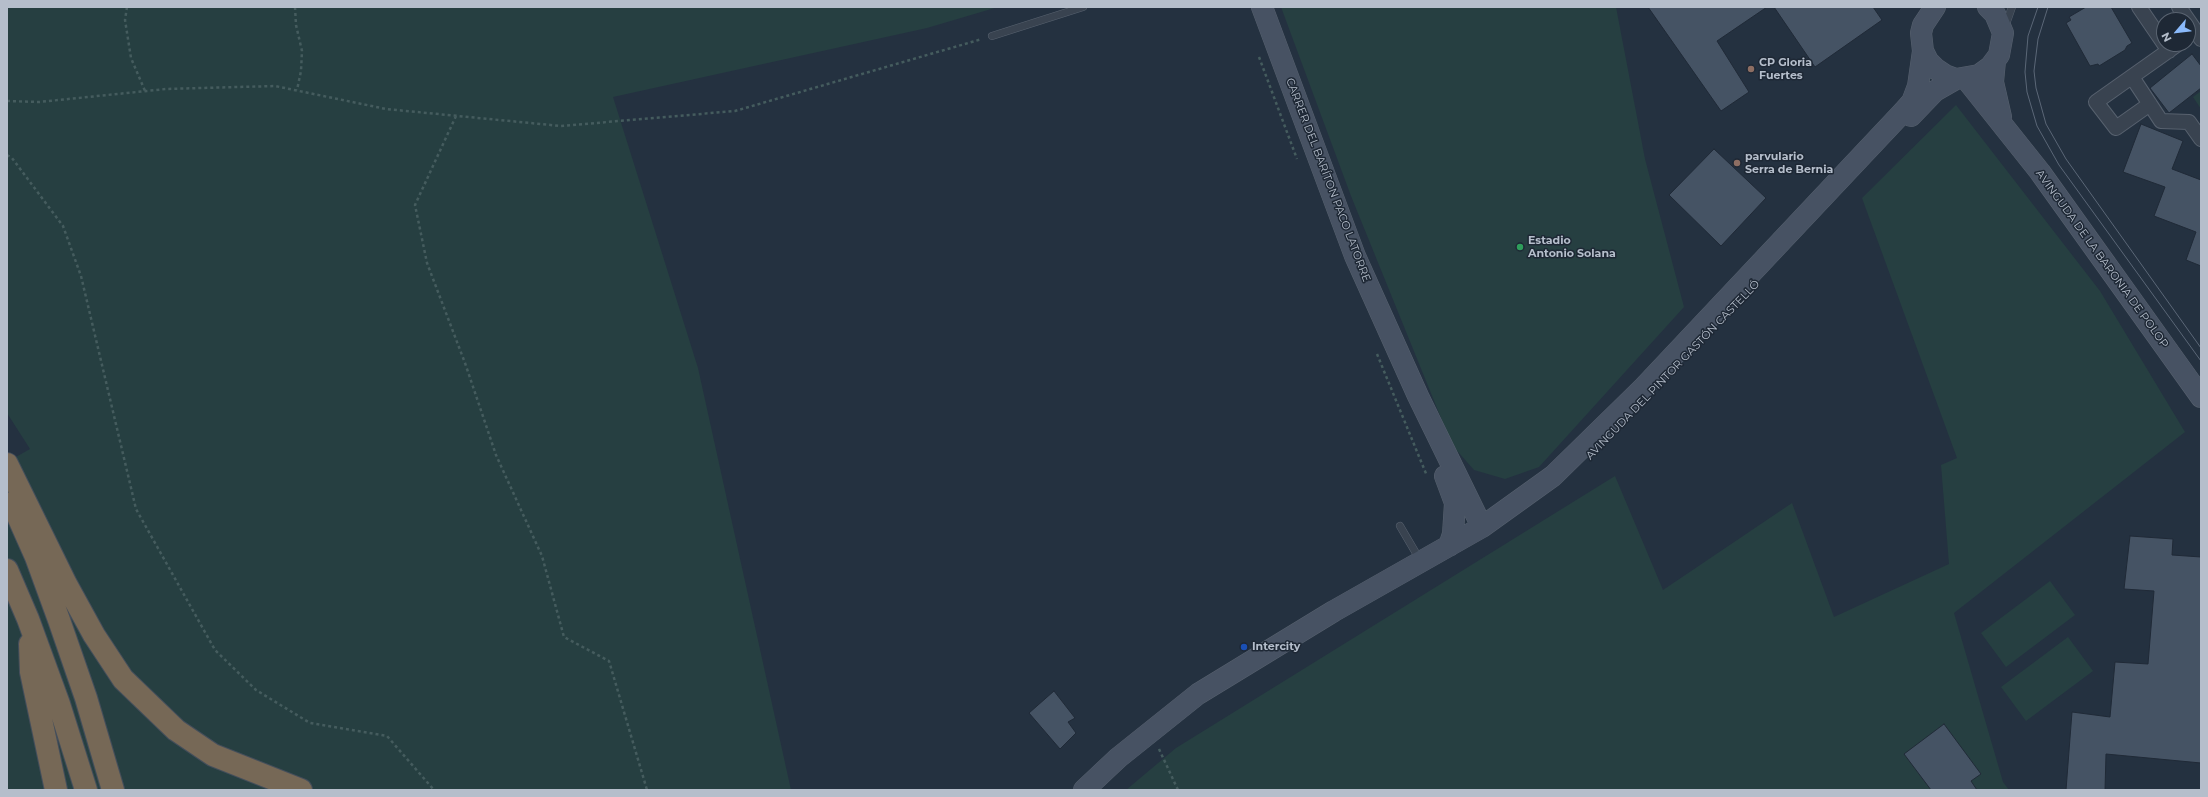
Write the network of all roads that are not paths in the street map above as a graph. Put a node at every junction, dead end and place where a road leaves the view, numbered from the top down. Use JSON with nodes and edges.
{"nodes":[{"id":1,"x":1083,"y":7,"type":"edge"},
{"id":2,"x":1262,"y":7,"type":"edge"},
{"id":3,"x":1988,"y":7,"type":"edge"},
{"id":4,"x":2012,"y":7,"type":"edge"},
{"id":5,"x":2138,"y":7,"type":"edge"},
{"id":6,"x":1929,"y":10,"type":"edge"},
{"id":7,"x":2156,"y":28,"type":"edge"},
{"id":8,"x":2003,"y":33,"type":"junction"},
{"id":9,"x":992,"y":36,"type":"road end"},
{"id":10,"x":1923,"y":51,"type":"junction"},
{"id":11,"x":2166,"y":52,"type":"edge"},
{"id":12,"x":1995,"y":61,"type":"junction"},
{"id":13,"x":2132,"y":77,"type":"junction"},
{"id":14,"x":1961,"y":79,"type":"junction"},
{"id":15,"x":2150,"y":104,"type":"junction"},
{"id":16,"x":2002,"y":121,"type":"junction"},
{"id":17,"x":2201,"y":139,"type":"edge"},
{"id":18,"x":1418,"y":396,"type":"junction"},
{"id":19,"x":2201,"y":397,"type":"edge"},
{"id":20,"x":7,"y":464,"type":"edge"},
{"id":21,"x":1460,"y":482,"type":"junction"},
{"id":22,"x":7,"y":492,"type":"edge"},
{"id":23,"x":1523,"y":498,"type":"junction"},
{"id":24,"x":1400,"y":526,"type":"dead end"},
{"id":25,"x":1482,"y":527,"type":"junction"},
{"id":26,"x":1448,"y":553,"type":"junction"},
{"id":27,"x":1421,"y":562,"type":"junction"},
{"id":28,"x":7,"y":570,"type":"edge"},
{"id":29,"x":28,"y":619,"type":"junction"},
{"id":30,"x":56,"y":790,"type":"edge"},
{"id":31,"x":86,"y":790,"type":"edge"},
{"id":32,"x":113,"y":790,"type":"edge"},
{"id":33,"x":301,"y":790,"type":"edge"},
{"id":34,"x":1084,"y":790,"type":"edge"},
{"id":35,"x":1093,"y":790,"type":"edge"}],
"edges":[{"from":1,"to":9,"type":"lane"},
{"from":2,"to":18,"type":"main road","name":"CARRER DEL BARÍTON PACO LATORRE"},
{"from":3,"to":8,"type":"main road"},
{"from":4,"to":8,"type":"lane"},
{"from":5,"to":7,"type":"street"},
{"from":6,"to":10,"type":"main road","name":"AVINGUDA DEL PINTOR GASTÓN CASTELLÓ"},
{"from":8,"to":12,"type":"main road"},
{"from":10,"to":14,"type":"main road"},
{"from":10,"to":23,"type":"main road","name":"AVINGUDA DEL PINTOR GASTÓN CASTELLÓ"},
{"from":11,"to":13,"type":"street"},
{"from":12,"to":14,"type":"main road","name":"AVINGUDA DEL PINTOR GASTÓN CASTELLÓ"},
{"from":12,"to":16,"type":"main road","name":"AVINGUDA DE LA BARONIA DE POLOP"},
{"from":13,"to":15,"type":"street"},
{"from":13,"to":15,"type":"street"},
{"from":14,"to":16,"type":"main road","name":"AVINGUDA DE LA BARONIA DE POLOP"},
{"from":14,"to":26,"type":"main road","name":"AVINGUDA DEL PINTOR GASTÓN CASTELLÓ"},
{"from":15,"to":17,"type":"street"},
{"from":16,"to":19,"type":"main road","name":"AVINGUDA DE LA BARONIA DE POLOP"},
{"from":18,"to":21,"type":"main road","name":"CARRER DEL BARÍTON PACO LATORRE"},
{"from":18,"to":26,"type":"main road","name":"CARRER DEL BARÍTON PACO LATORRE"},
{"from":20,"to":33,"type":"highway"},
{"from":21,"to":23,"type":"main road","name":"AVINGUDA DEL PINTOR GASTÓN CASTELLÓ"},
{"from":21,"to":25,"type":"main road","name":"CARRER DEL BARÍTON PACO LATORRE"},
{"from":22,"to":32,"type":"highway"},
{"from":23,"to":25,"type":"main road","name":"AVINGUDA DEL PINTOR GASTÓN CASTELLÓ"},
{"from":24,"to":27,"type":"lane"},
{"from":25,"to":26,"type":"main road","name":"AVINGUDA DEL PINTOR GASTÓN CASTELLÓ"},
{"from":26,"to":27,"type":"main road","name":"AVINGUDA DEL PINTOR GASTÓN CASTELLÓ"},
{"from":26,"to":35,"type":"main road","name":"AVINGUDA DEL PINTOR GASTÓN CASTELLÓ"},
{"from":27,"to":34,"type":"main road","name":"AVINGUDA DEL PINTOR GASTÓN CASTELLÓ"},
{"from":28,"to":29,"type":"highway"},
{"from":29,"to":30,"type":"highway"},
{"from":29,"to":31,"type":"highway"}]}
